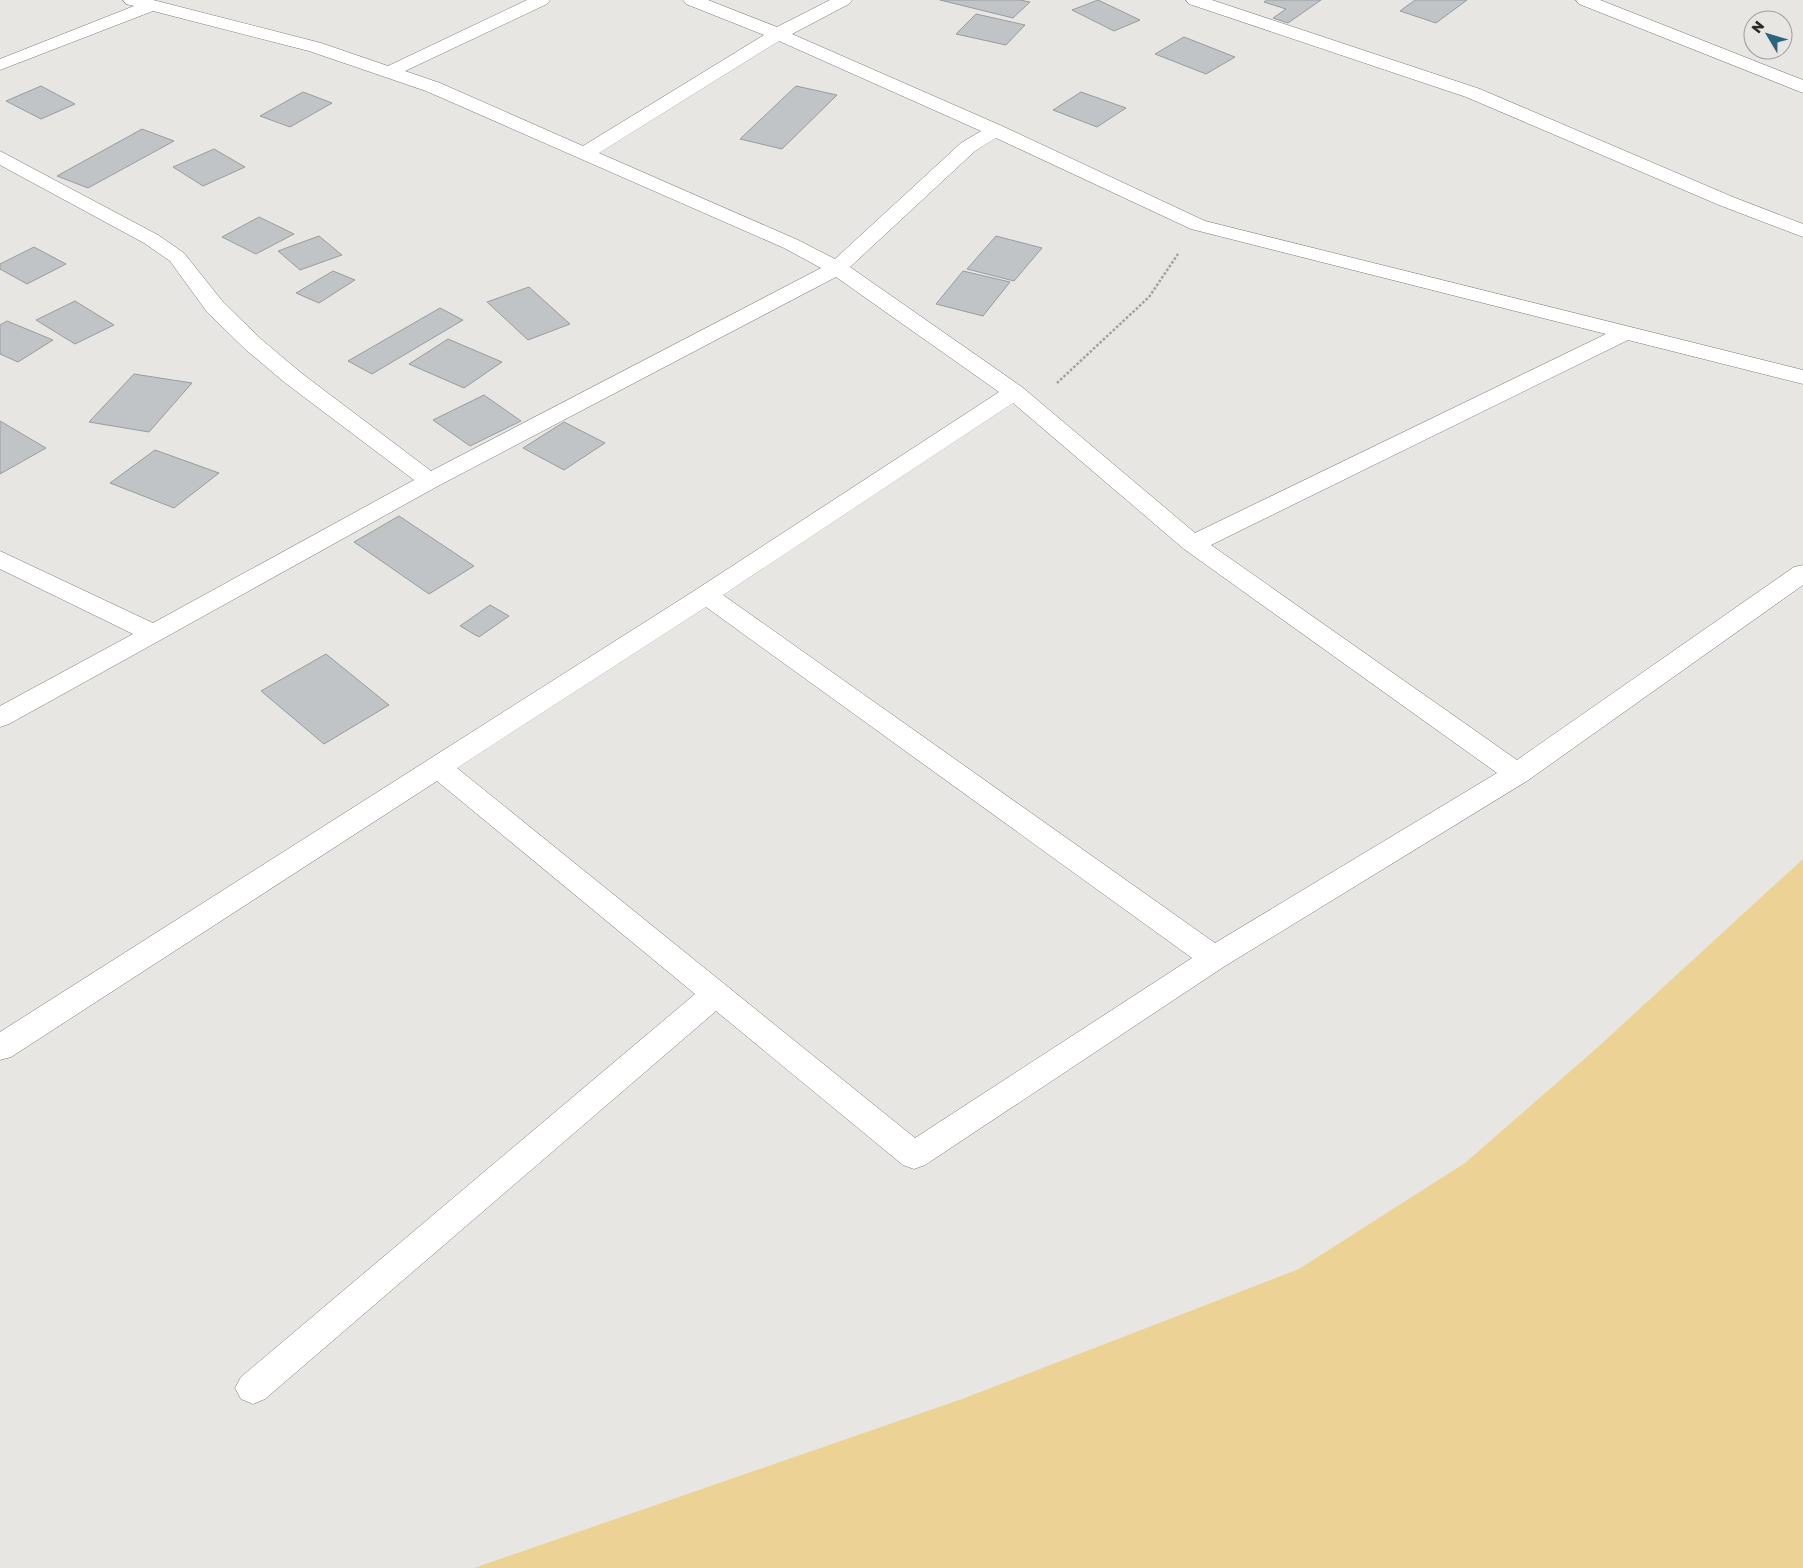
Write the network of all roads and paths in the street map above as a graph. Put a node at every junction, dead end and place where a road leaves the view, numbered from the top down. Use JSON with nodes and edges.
{"nodes":[{"id":1,"x":541,"y":0,"type":"edge"},
{"id":2,"x":692,"y":0,"type":"edge"},
{"id":3,"x":843,"y":0,"type":"edge"},
{"id":4,"x":1194,"y":0,"type":"edge"},
{"id":5,"x":1585,"y":0,"type":"edge"},
{"id":6,"x":142,"y":2,"type":"edge"},
{"id":7,"x":778,"y":34,"type":"junction"},
{"id":8,"x":0,"y":65,"type":"edge"},
{"id":9,"x":389,"y":72,"type":"junction"},
{"id":10,"x":1803,"y":87,"type":"edge"},
{"id":11,"x":995,"y":130,"type":"junction"},
{"id":12,"x":586,"y":152,"type":"junction"},
{"id":13,"x":0,"y":157,"type":"edge"},
{"id":14,"x":1198,"y":225,"type":"junction"},
{"id":15,"x":1803,"y":230,"type":"edge"},
{"id":16,"x":837,"y":268,"type":"junction"},
{"id":17,"x":1626,"y":332,"type":"junction"},
{"id":18,"x":1803,"y":377,"type":"edge"},
{"id":19,"x":1022,"y":400,"type":"junction"},
{"id":20,"x":430,"y":481,"type":"junction"},
{"id":21,"x":1193,"y":544,"type":"junction"},
{"id":22,"x":0,"y":559,"type":"edge"},
{"id":23,"x":1803,"y":573,"type":"edge"},
{"id":24,"x":706,"y":595,"type":"junction"},
{"id":25,"x":154,"y":634,"type":"junction"},
{"id":26,"x":0,"y":718,"type":"edge"},
{"id":27,"x":437,"y":766,"type":"junction"},
{"id":28,"x":1517,"y":774,"type":"junction"},
{"id":29,"x":1214,"y":958,"type":"junction"},
{"id":30,"x":716,"y":994,"type":"junction"},
{"id":31,"x":0,"y":1048,"type":"edge"},
{"id":32,"x":254,"y":1388,"type":"dead end"}],
"edges":[{"from":1,"to":9,"type":"street"},
{"from":2,"to":7,"type":"street"},
{"from":3,"to":7,"type":"street"},
{"from":4,"to":15,"type":"street"},
{"from":5,"to":10,"type":"street"},
{"from":6,"to":8,"type":"street"},
{"from":6,"to":9,"type":"street"},
{"from":7,"to":11,"type":"street"},
{"from":7,"to":12,"type":"street"},
{"from":9,"to":12,"type":"street"},
{"from":11,"to":14,"type":"street"},
{"from":11,"to":16,"type":"street"},
{"from":12,"to":16,"type":"street"},
{"from":13,"to":20,"type":"street"},
{"from":14,"to":17,"type":"street"},
{"from":14,"to":19,"type":"path"},
{"from":16,"to":19,"type":"street"},
{"from":16,"to":20,"type":"street"},
{"from":17,"to":18,"type":"street"},
{"from":17,"to":21,"type":"street"},
{"from":19,"to":21,"type":"street"},
{"from":19,"to":24,"type":"street"},
{"from":20,"to":25,"type":"street"},
{"from":21,"to":28,"type":"street"},
{"from":22,"to":25,"type":"street"},
{"from":23,"to":28,"type":"street"},
{"from":24,"to":27,"type":"street"},
{"from":24,"to":29,"type":"street"},
{"from":25,"to":26,"type":"street"},
{"from":27,"to":30,"type":"street"},
{"from":27,"to":31,"type":"street"},
{"from":28,"to":29,"type":"street"},
{"from":29,"to":30,"type":"street"},
{"from":30,"to":32,"type":"street"}]}
